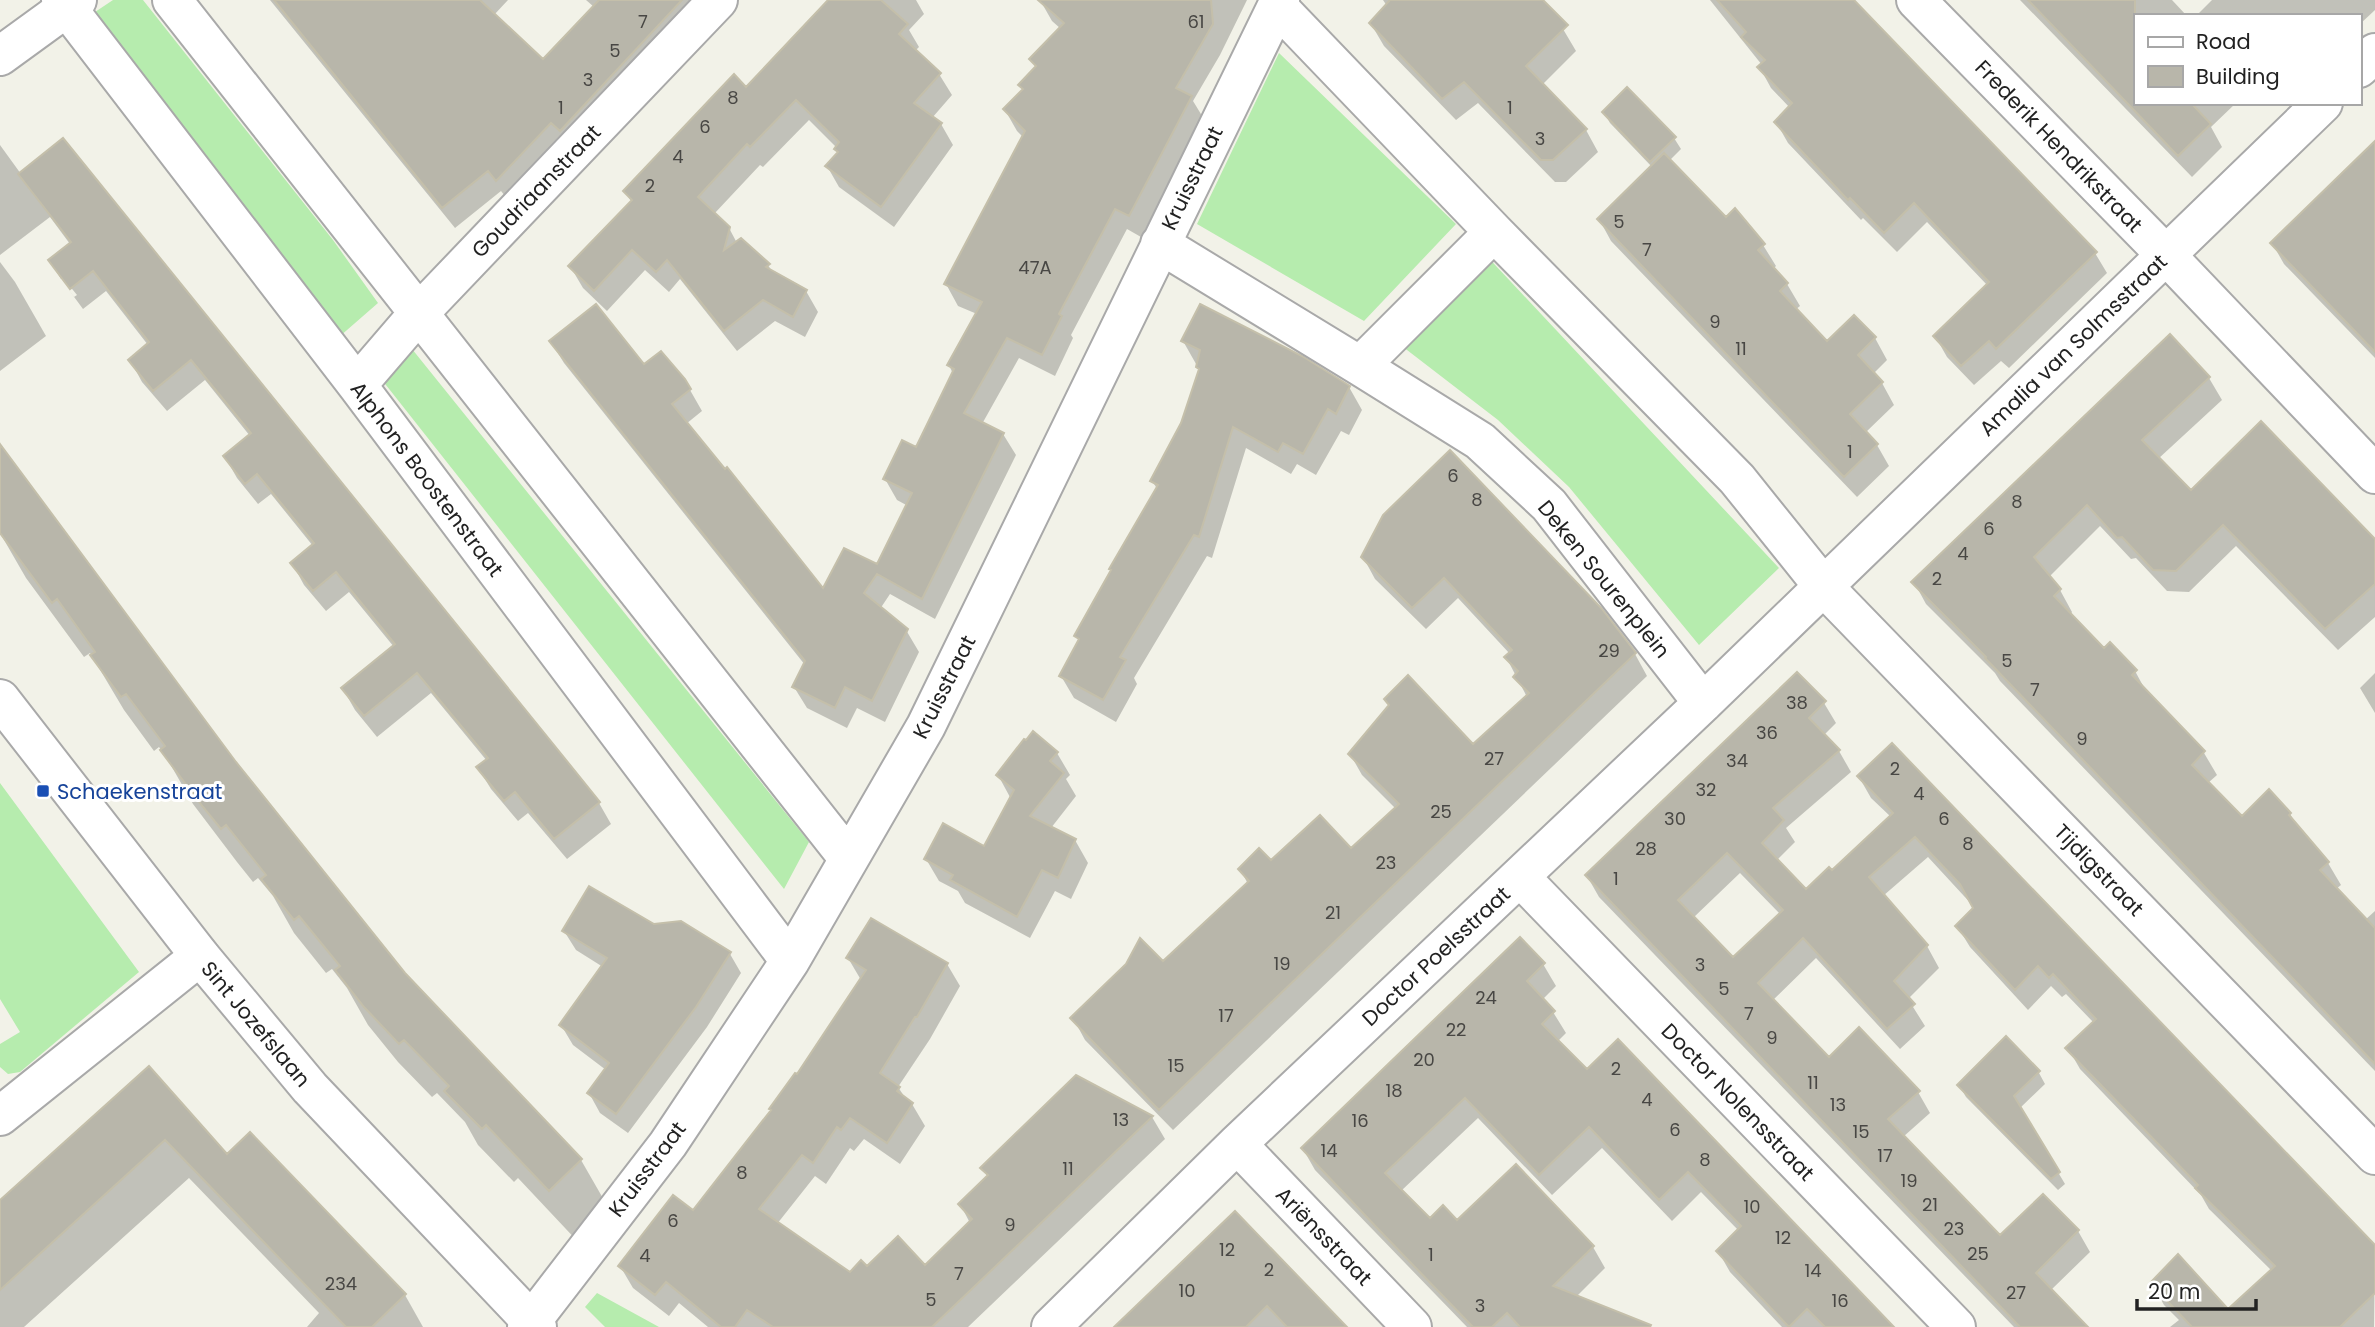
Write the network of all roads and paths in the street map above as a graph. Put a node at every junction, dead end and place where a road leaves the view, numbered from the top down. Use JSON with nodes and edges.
{"nodes":[{"id":1,"x":172,"y":0,"type":"edge"},
{"id":2,"x":718,"y":0,"type":"edge"},
{"id":3,"x":1916,"y":0,"type":"edge"},
{"id":4,"x":68,"y":2,"type":"edge"},
{"id":5,"x":1278,"y":3,"type":"edge"},
{"id":6,"x":2375,"y":53,"type":"edge"},
{"id":7,"x":0,"y":56,"type":"edge"},
{"id":8,"x":2361,"y":66,"type":"edge"},
{"id":9,"x":2321,"y":105,"type":"edge"},
{"id":10,"x":1494,"y":232,"type":"junction"},
{"id":11,"x":1160,"y":244,"type":"junction"},
{"id":12,"x":2166,"y":255,"type":"junction"},
{"id":13,"x":418,"y":314,"type":"junction"},
{"id":14,"x":1360,"y":366,"type":"junction"},
{"id":15,"x":357,"y":385,"type":"junction"},
{"id":16,"x":2375,"y":474,"type":"edge"},
{"id":17,"x":1823,"y":586,"type":"junction"},
{"id":18,"x":0,"y":699,"type":"edge"},
{"id":19,"x":1703,"y":703,"type":"junction"},
{"id":20,"x":849,"y":859,"type":"junction"},
{"id":21,"x":1520,"y":877,"type":"junction"},
{"id":22,"x":200,"y":956,"type":"junction"},
{"id":23,"x":790,"y":961,"type":"junction"},
{"id":24,"x":1,"y":1114,"type":"edge"},
{"id":25,"x":1237,"y":1144,"type":"junction"},
{"id":26,"x":2375,"y":1155,"type":"edge"},
{"id":27,"x":532,"y":1325,"type":"edge"},
{"id":28,"x":1051,"y":1327,"type":"edge"},
{"id":29,"x":1412,"y":1327,"type":"edge"},
{"id":30,"x":1956,"y":1327,"type":"edge"}],
"edges":[{"from":1,"to":13,"type":"street"},
{"from":2,"to":13,"type":"street","name":"Goudriaanstraat"},
{"from":3,"to":12,"type":"street","name":"Frederik Hendrikstraat"},
{"from":4,"to":7,"type":"street"},
{"from":4,"to":15,"type":"street","name":"Alphons Boostenstraat"},
{"from":5,"to":10,"type":"street"},
{"from":5,"to":11,"type":"street","name":"Kruisstraat"},
{"from":6,"to":8,"type":"street"},
{"from":9,"to":12,"type":"street","name":"Amalia van Solmsstraat"},
{"from":10,"to":14,"type":"street"},
{"from":10,"to":17,"type":"street"},
{"from":11,"to":14,"type":"street","name":"Deken Sourenplein"},
{"from":11,"to":20,"type":"street","name":"Kruisstraat"},
{"from":12,"to":16,"type":"street","name":"Frederik Hendrikstraat"},
{"from":12,"to":17,"type":"street","name":"Amalia van Solmsstraat"},
{"from":13,"to":15,"type":"street","name":"Goudriaanstraat"},
{"from":13,"to":20,"type":"street"},
{"from":14,"to":19,"type":"street","name":"Deken Sourenplein"},
{"from":15,"to":23,"type":"street","name":"Alphons Boostenstraat"},
{"from":17,"to":19,"type":"street","name":"Doctor Poelsstraat"},
{"from":17,"to":26,"type":"street","name":"Tijdigstraat"},
{"from":18,"to":22,"type":"street","name":"Sint Jozefslaan"},
{"from":19,"to":21,"type":"street","name":"Doctor Poelsstraat"},
{"from":20,"to":23,"type":"street","name":"Kruisstraat"},
{"from":21,"to":25,"type":"street","name":"Doctor Poelsstraat"},
{"from":21,"to":30,"type":"street","name":"Doctor Nolensstraat"},
{"from":22,"to":24,"type":"street"},
{"from":22,"to":27,"type":"street","name":"Sint Jozefslaan"},
{"from":23,"to":27,"type":"street","name":"Kruisstraat"},
{"from":25,"to":28,"type":"street","name":"Doctor Poelsstraat"},
{"from":25,"to":29,"type":"street","name":"Ariënsstraat"}]}
